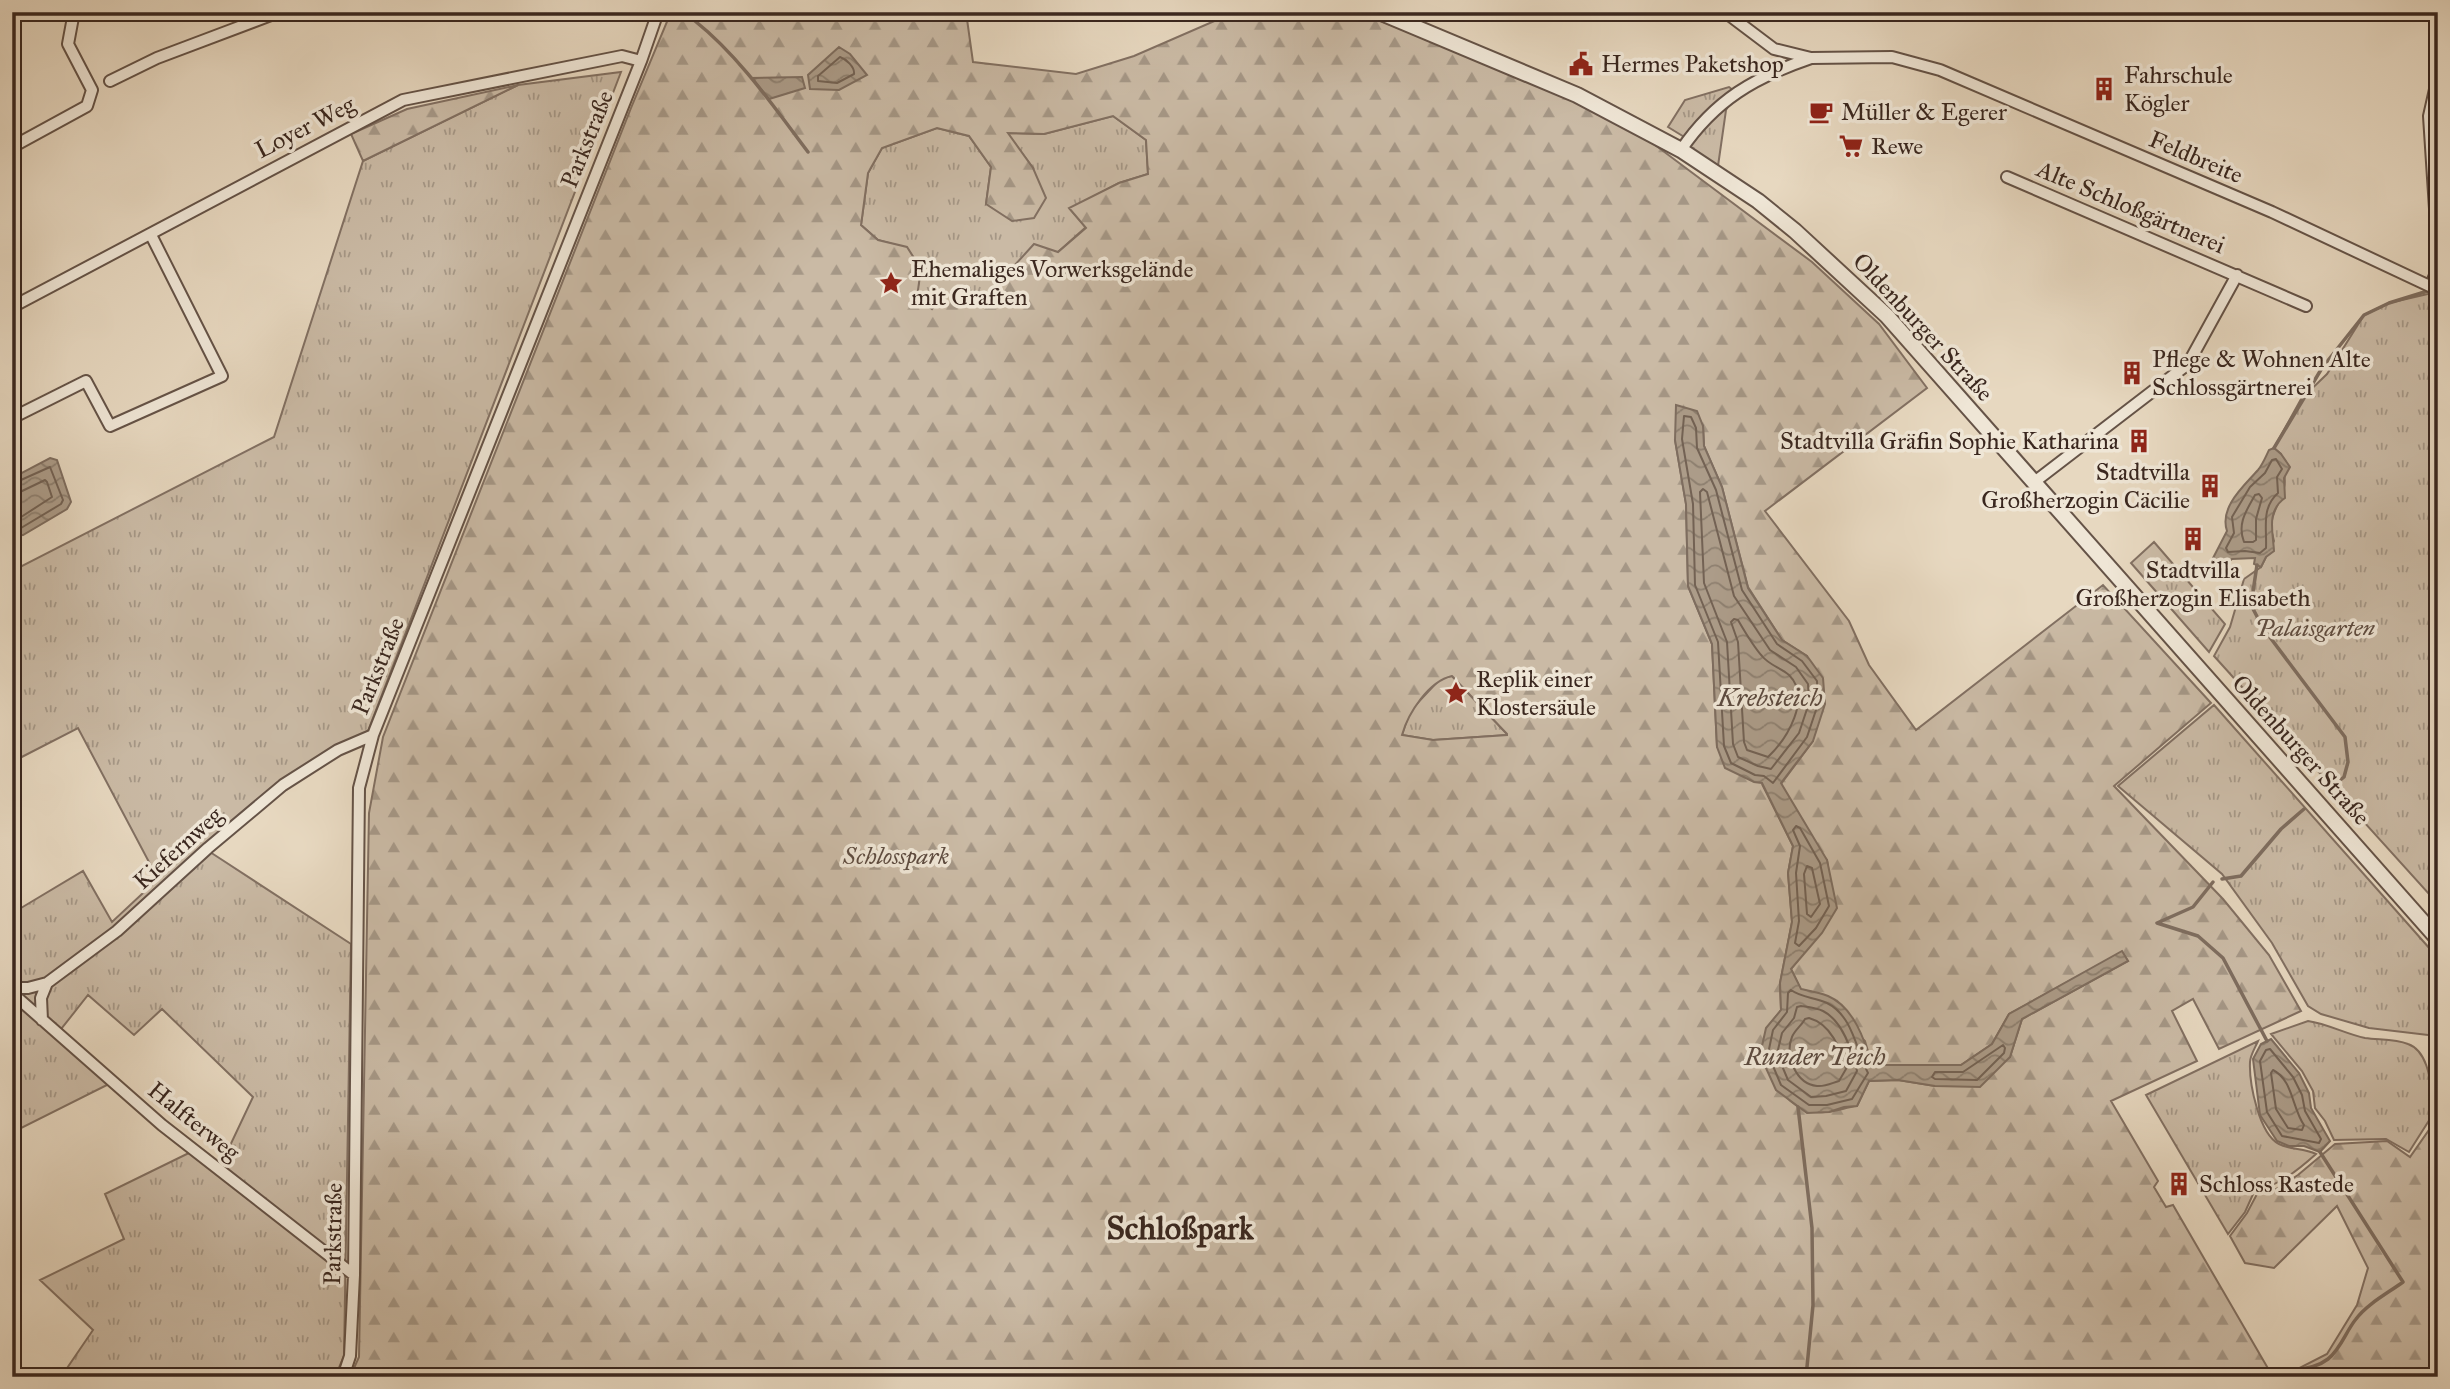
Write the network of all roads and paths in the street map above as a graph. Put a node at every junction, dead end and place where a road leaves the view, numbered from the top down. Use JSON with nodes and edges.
{"nodes":[{"id":1,"x":74,"y":12,"type":"edge"},
{"id":2,"x":279,"y":12,"type":"edge"},
{"id":3,"x":657,"y":12,"type":"edge"},
{"id":4,"x":1378,"y":12,"type":"edge"},
{"id":5,"x":1734,"y":15,"type":"edge"},
{"id":6,"x":1811,"y":58,"type":"junction"},
{"id":7,"x":641,"y":61,"type":"junction"},
{"id":8,"x":2438,"y":76,"type":"edge"},
{"id":9,"x":110,"y":81,"type":"dead end"},
{"id":10,"x":12,"y":146,"type":"edge"},
{"id":11,"x":1681,"y":150,"type":"junction"},
{"id":12,"x":2007,"y":177,"type":"dead end"},
{"id":13,"x":151,"y":235,"type":"junction"},
{"id":14,"x":2438,"y":254,"type":"edge"},
{"id":15,"x":2438,"y":268,"type":"edge"},
{"id":16,"x":2237,"y":275,"type":"junction"},
{"id":17,"x":2434,"y":287,"type":"edge"},
{"id":18,"x":2306,"y":306,"type":"dead end"},
{"id":19,"x":12,"y":307,"type":"edge"},
{"id":20,"x":12,"y":418,"type":"edge"},
{"id":21,"x":2033,"y":483,"type":"junction"},
{"id":22,"x":373,"y":735,"type":"junction"},
{"id":23,"x":2438,"y":939,"type":"edge"},
{"id":24,"x":47,"y":983,"type":"junction"},
{"id":25,"x":12,"y":988,"type":"edge"},
{"id":26,"x":12,"y":993,"type":"edge"},
{"id":27,"x":42,"y":1020,"type":"junction"},
{"id":28,"x":354,"y":1275,"type":"junction"},
{"id":29,"x":343,"y":1377,"type":"edge"}],
"edges":[{"from":1,"to":10,"type":"street"},
{"from":2,"to":9,"type":"street"},
{"from":3,"to":7,"type":"street","name":"Parkstraße"},
{"from":4,"to":11,"type":"street","name":"Oldenburger Straße"},
{"from":5,"to":6,"type":"street","name":"Feldbreite"},
{"from":6,"to":11,"type":"street","name":"Feldbreite"},
{"from":6,"to":17,"type":"street","name":"Feldbreite"},
{"from":7,"to":13,"type":"street","name":"Loyer Weg"},
{"from":7,"to":22,"type":"street","name":"Parkstraße"},
{"from":8,"to":14,"type":"street"},
{"from":11,"to":21,"type":"street","name":"Oldenburger Straße"},
{"from":12,"to":16,"type":"street","name":"Alte Schloßgärtnerei"},
{"from":13,"to":19,"type":"street","name":"Loyer Weg"},
{"from":13,"to":20,"type":"street"},
{"from":15,"to":17,"type":"street"},
{"from":16,"to":18,"type":"street","name":"Alte Schloßgärtnerei"},
{"from":16,"to":21,"type":"street","name":"Alte Schloßgärtnerei"},
{"from":21,"to":23,"type":"street","name":"Oldenburger Straße"},
{"from":22,"to":24,"type":"street","name":"Kiefernweg"},
{"from":22,"to":28,"type":"street","name":"Parkstraße"},
{"from":24,"to":25,"type":"street","name":"Kiefernweg"},
{"from":24,"to":27,"type":"street"},
{"from":26,"to":27,"type":"street","name":"Halfterweg"},
{"from":27,"to":28,"type":"street","name":"Halfterweg"},
{"from":28,"to":29,"type":"street","name":"Parkstraße"}]}
